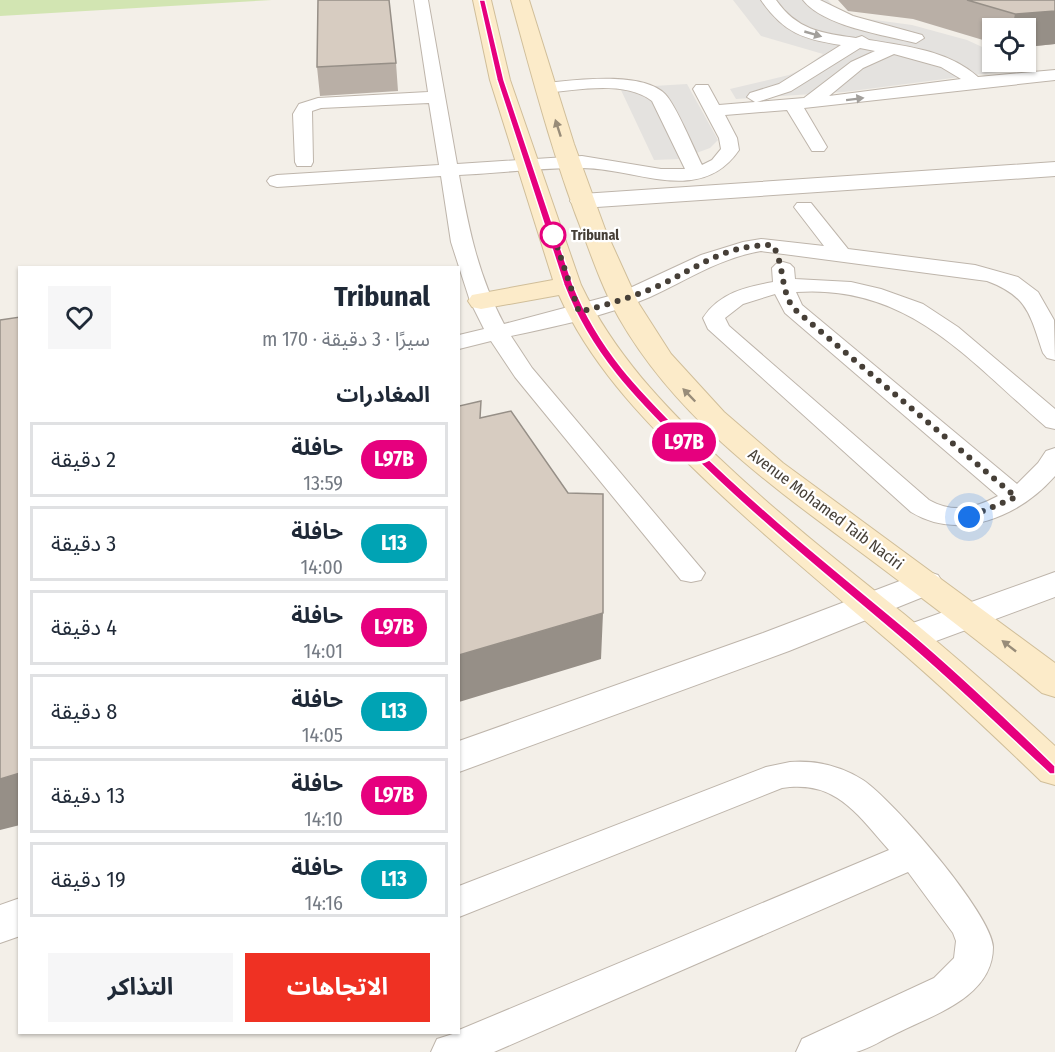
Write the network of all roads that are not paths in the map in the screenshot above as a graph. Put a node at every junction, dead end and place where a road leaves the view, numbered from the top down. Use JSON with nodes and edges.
{"nodes":[{"id":1,"x":421,"y":0,"type":"edge"},
{"id":2,"x":482,"y":0,"type":"edge"},
{"id":3,"x":520,"y":0,"type":"edge"},
{"id":4,"x":768,"y":0,"type":"edge"},
{"id":5,"x":810,"y":0,"type":"edge"},
{"id":6,"x":885,"y":30,"type":"junction"},
{"id":7,"x":920,"y":39,"type":"junction"},
{"id":8,"x":855,"y":44,"type":"junction"},
{"id":9,"x":890,"y":50,"type":"junction"},
{"id":10,"x":961,"y":53,"type":"dead end"},
{"id":11,"x":981,"y":64,"type":"dead end"},
{"id":12,"x":1055,"y":75,"type":"edge"},
{"id":13,"x":995,"y":80,"type":"junction"},
{"id":14,"x":975,"y":82,"type":"junction"},
{"id":15,"x":546,"y":88,"type":"junction"},
{"id":16,"x":438,"y":97,"type":"junction"},
{"id":17,"x":708,"y":100,"type":"junction"},
{"id":18,"x":800,"y":104,"type":"junction"},
{"id":19,"x":818,"y":147,"type":"dead end"},
{"id":20,"x":304,"y":162,"type":"dead end"},
{"id":21,"x":570,"y":163,"type":"junction"},
{"id":22,"x":529,"y":165,"type":"junction"},
{"id":23,"x":1055,"y":169,"type":"edge"},
{"id":24,"x":451,"y":170,"type":"junction"},
{"id":25,"x":696,"y":172,"type":"junction"},
{"id":26,"x":278,"y":181,"type":"dead end"},
{"id":27,"x":582,"y":201,"type":"junction"},
{"id":28,"x":804,"y":207,"type":"dead end"},
{"id":29,"x":773,"y":245,"type":"junction"},
{"id":30,"x":841,"y":254,"type":"junction"},
{"id":31,"x":784,"y":285,"type":"junction"},
{"id":32,"x":574,"y":298,"type":"junction"},
{"id":33,"x":622,"y":300,"type":"junction"},
{"id":34,"x":481,"y":301,"type":"junction"},
{"id":35,"x":497,"y":332,"type":"junction"},
{"id":36,"x":460,"y":342,"type":"edge"},
{"id":37,"x":1055,"y":353,"type":"edge"},
{"id":38,"x":1055,"y":422,"type":"edge"},
{"id":39,"x":1055,"y":456,"type":"edge"},
{"id":40,"x":1016,"y":497,"type":"junction"},
{"id":41,"x":691,"y":573,"type":"dead end"},
{"id":42,"x":926,"y":583,"type":"junction"},
{"id":43,"x":1055,"y":584,"type":"edge"},
{"id":44,"x":870,"y":606,"type":"junction"},
{"id":45,"x":969,"y":615,"type":"junction"},
{"id":46,"x":909,"y":638,"type":"junction"},
{"id":47,"x":1055,"y":683,"type":"edge"},
{"id":48,"x":460,"y":757,"type":"edge"},
{"id":49,"x":1055,"y":770,"type":"edge"},
{"id":50,"x":912,"y":855,"type":"junction"},
{"id":51,"x":460,"y":902,"type":"edge"},
{"id":52,"x":18,"y":918,"type":"edge"},
{"id":53,"x":0,"y":924,"type":"edge"},
{"id":54,"x":451,"y":1052,"type":"edge"},
{"id":55,"x":816,"y":1052,"type":"edge"}],
"edges":[{"from":1,"to":16,"type":"lane"},
{"from":2,"to":22,"type":"street"},
{"from":3,"to":15,"type":"street","name":"Avenue Mohamed Taib Naciri"},
{"from":4,"to":8,"type":"lane","one_way":true},
{"from":5,"to":6,"type":"lane"},
{"from":6,"to":7,"type":"lane"},
{"from":6,"to":8,"type":"lane"},
{"from":7,"to":9,"type":"lane"},
{"from":7,"to":10,"type":"lane"},
{"from":8,"to":9,"type":"lane"},
{"from":8,"to":17,"type":"lane"},
{"from":9,"to":14,"type":"lane"},
{"from":9,"to":18,"type":"lane"},
{"from":11,"to":13,"type":"lane"},
{"from":12,"to":13,"type":"lane"},
{"from":13,"to":14,"type":"lane"},
{"from":18,"to":14,"type":"lane","one_way":true},
{"from":21,"to":15,"type":"street","name":"Avenue Mohamed Taib Naciri","one_way":true},
{"from":15,"to":25,"type":"lane"},
{"from":16,"to":20,"type":"lane"},
{"from":16,"to":24,"type":"lane"},
{"from":17,"to":18,"type":"lane"},
{"from":17,"to":25,"type":"lane"},
{"from":18,"to":19,"type":"lane"},
{"from":21,"to":22,"type":"lane"},
{"from":21,"to":25,"type":"lane"},
{"from":21,"to":27,"type":"street","name":"Avenue Mohamed Taib Naciri"},
{"from":22,"to":24,"type":"lane"},
{"from":22,"to":32,"type":"street"},
{"from":23,"to":27,"type":"street"},
{"from":24,"to":26,"type":"lane"},
{"from":24,"to":34,"type":"lane"},
{"from":27,"to":33,"type":"street","name":"Avenue Mohamed Taib Naciri"},
{"from":28,"to":30,"type":"lane"},
{"from":29,"to":30,"type":"lane"},
{"from":29,"to":31,"type":"lane"},
{"from":29,"to":33,"type":"lane"},
{"from":30,"to":37,"type":"lane"},
{"from":31,"to":38,"type":"lane"},
{"from":31,"to":40,"type":"lane"},
{"from":31,"to":40,"type":"lane"},
{"from":32,"to":33,"type":"lane"},
{"from":32,"to":34,"type":"street"},
{"from":32,"to":35,"type":"lane"},
{"from":32,"to":44,"type":"street"},
{"from":42,"to":33,"type":"street","name":"Avenue Mohamed Taib Naciri","one_way":true},
{"from":34,"to":35,"type":"lane"},
{"from":35,"to":36,"type":"lane"},
{"from":35,"to":41,"type":"lane"},
{"from":39,"to":40,"type":"lane"},
{"from":42,"to":44,"type":"street"},
{"from":42,"to":45,"type":"street","name":"Avenue Mohamed Taib Naciri"},
{"from":43,"to":45,"type":"street"},
{"from":44,"to":46,"type":"street"},
{"from":44,"to":48,"type":"street"},
{"from":45,"to":46,"type":"street"},
{"from":47,"to":45,"type":"street","name":"Avenue Mohamed Taib Naciri","one_way":true},
{"from":46,"to":49,"type":"street"},
{"from":50,"to":51,"type":"lane"},
{"from":50,"to":54,"type":"lane"},
{"from":50,"to":55,"type":"lane"},
{"from":52,"to":53,"type":"street"}]}
